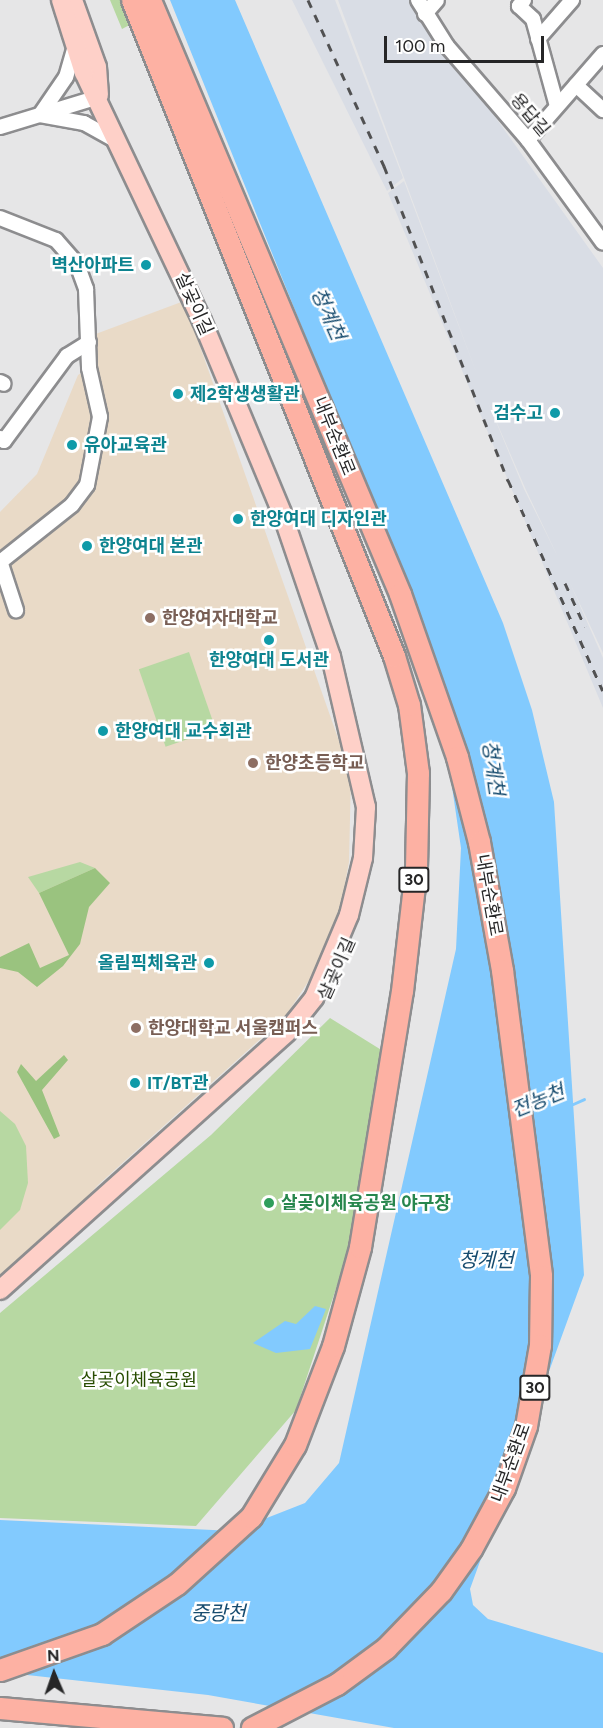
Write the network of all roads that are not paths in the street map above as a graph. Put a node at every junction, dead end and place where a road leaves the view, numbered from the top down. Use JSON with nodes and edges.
{"nodes":[{"id":1,"x":61,"y":0,"type":"edge"},
{"id":2,"x":73,"y":0,"type":"edge"},
{"id":3,"x":124,"y":0,"type":"edge"},
{"id":4,"x":132,"y":0,"type":"edge"},
{"id":5,"x":150,"y":0,"type":"edge"},
{"id":6,"x":418,"y":0,"type":"edge"},
{"id":7,"x":437,"y":0,"type":"edge"},
{"id":8,"x":524,"y":0,"type":"edge"},
{"id":9,"x":573,"y":0,"type":"edge"},
{"id":10,"x":424,"y":14,"type":"junction"},
{"id":11,"x":538,"y":39,"type":"junction"},
{"id":12,"x":75,"y":46,"type":"junction"},
{"id":13,"x":602,"y":57,"type":"edge"},
{"id":14,"x":162,"y":74,"type":"junction"},
{"id":15,"x":576,"y":85,"type":"junction"},
{"id":16,"x":99,"y":97,"type":"junction"},
{"id":17,"x":557,"y":106,"type":"junction"},
{"id":18,"x":603,"y":110,"type":"edge"},
{"id":19,"x":40,"y":115,"type":"junction"},
{"id":20,"x":0,"y":127,"type":"edge"},
{"id":21,"x":528,"y":140,"type":"junction"},
{"id":22,"x":123,"y":146,"type":"junction"},
{"id":23,"x":0,"y":218,"type":"edge"},
{"id":24,"x":603,"y":243,"type":"edge"},
{"id":25,"x":90,"y":347,"type":"junction"},
{"id":26,"x":0,"y":438,"type":"edge"},
{"id":27,"x":282,"y":513,"type":"junction"},
{"id":28,"x":0,"y":561,"type":"edge"},
{"id":29,"x":16,"y":610,"type":"dead end"},
{"id":30,"x":0,"y":1290,"type":"edge"},
{"id":31,"x":0,"y":1302,"type":"edge"},
{"id":32,"x":0,"y":1670,"type":"edge"},
{"id":33,"x":0,"y":1708,"type":"edge"},
{"id":34,"x":222,"y":1728,"type":"edge"},
{"id":35,"x":252,"y":1728,"type":"edge"}],
"edges":[{"from":1,"to":12,"type":"main road","name":"살곶이길"},
{"from":2,"to":16,"type":"main road","name":"살곶이길"},
{"from":3,"to":14,"type":"highway"},
{"from":4,"to":14,"type":"highway","name":"내부순환로","number":"30"},
{"from":5,"to":35,"type":"highway","name":"내부순환로","number":"30"},
{"from":6,"to":10,"type":"street","name":"용답길"},
{"from":7,"to":10,"type":"street"},
{"from":8,"to":11,"type":"street"},
{"from":9,"to":11,"type":"street"},
{"from":10,"to":21,"type":"street","name":"용답길"},
{"from":11,"to":17,"type":"street"},
{"from":12,"to":16,"type":"main road","name":"살곶이길"},
{"from":12,"to":19,"type":"street"},
{"from":13,"to":15,"type":"street"},
{"from":14,"to":32,"type":"highway","name":"내부순환로","number":"30"},
{"from":15,"to":17,"type":"street"},
{"from":15,"to":18,"type":"street"},
{"from":16,"to":19,"type":"street"},
{"from":16,"to":22,"type":"main road","name":"살곶이길"},
{"from":17,"to":21,"type":"street"},
{"from":19,"to":20,"type":"street"},
{"from":19,"to":22,"type":"street"},
{"from":21,"to":24,"type":"street","name":"용답길"},
{"from":22,"to":27,"type":"main road","name":"살곶이길"},
{"from":23,"to":25,"type":"street"},
{"from":25,"to":26,"type":"street"},
{"from":25,"to":28,"type":"street"},
{"from":27,"to":30,"type":"main road","name":"살곶이길"},
{"from":27,"to":31,"type":"main road","name":"살곶이길"},
{"from":28,"to":29,"type":"street"},
{"from":33,"to":34,"type":"highway"}]}
